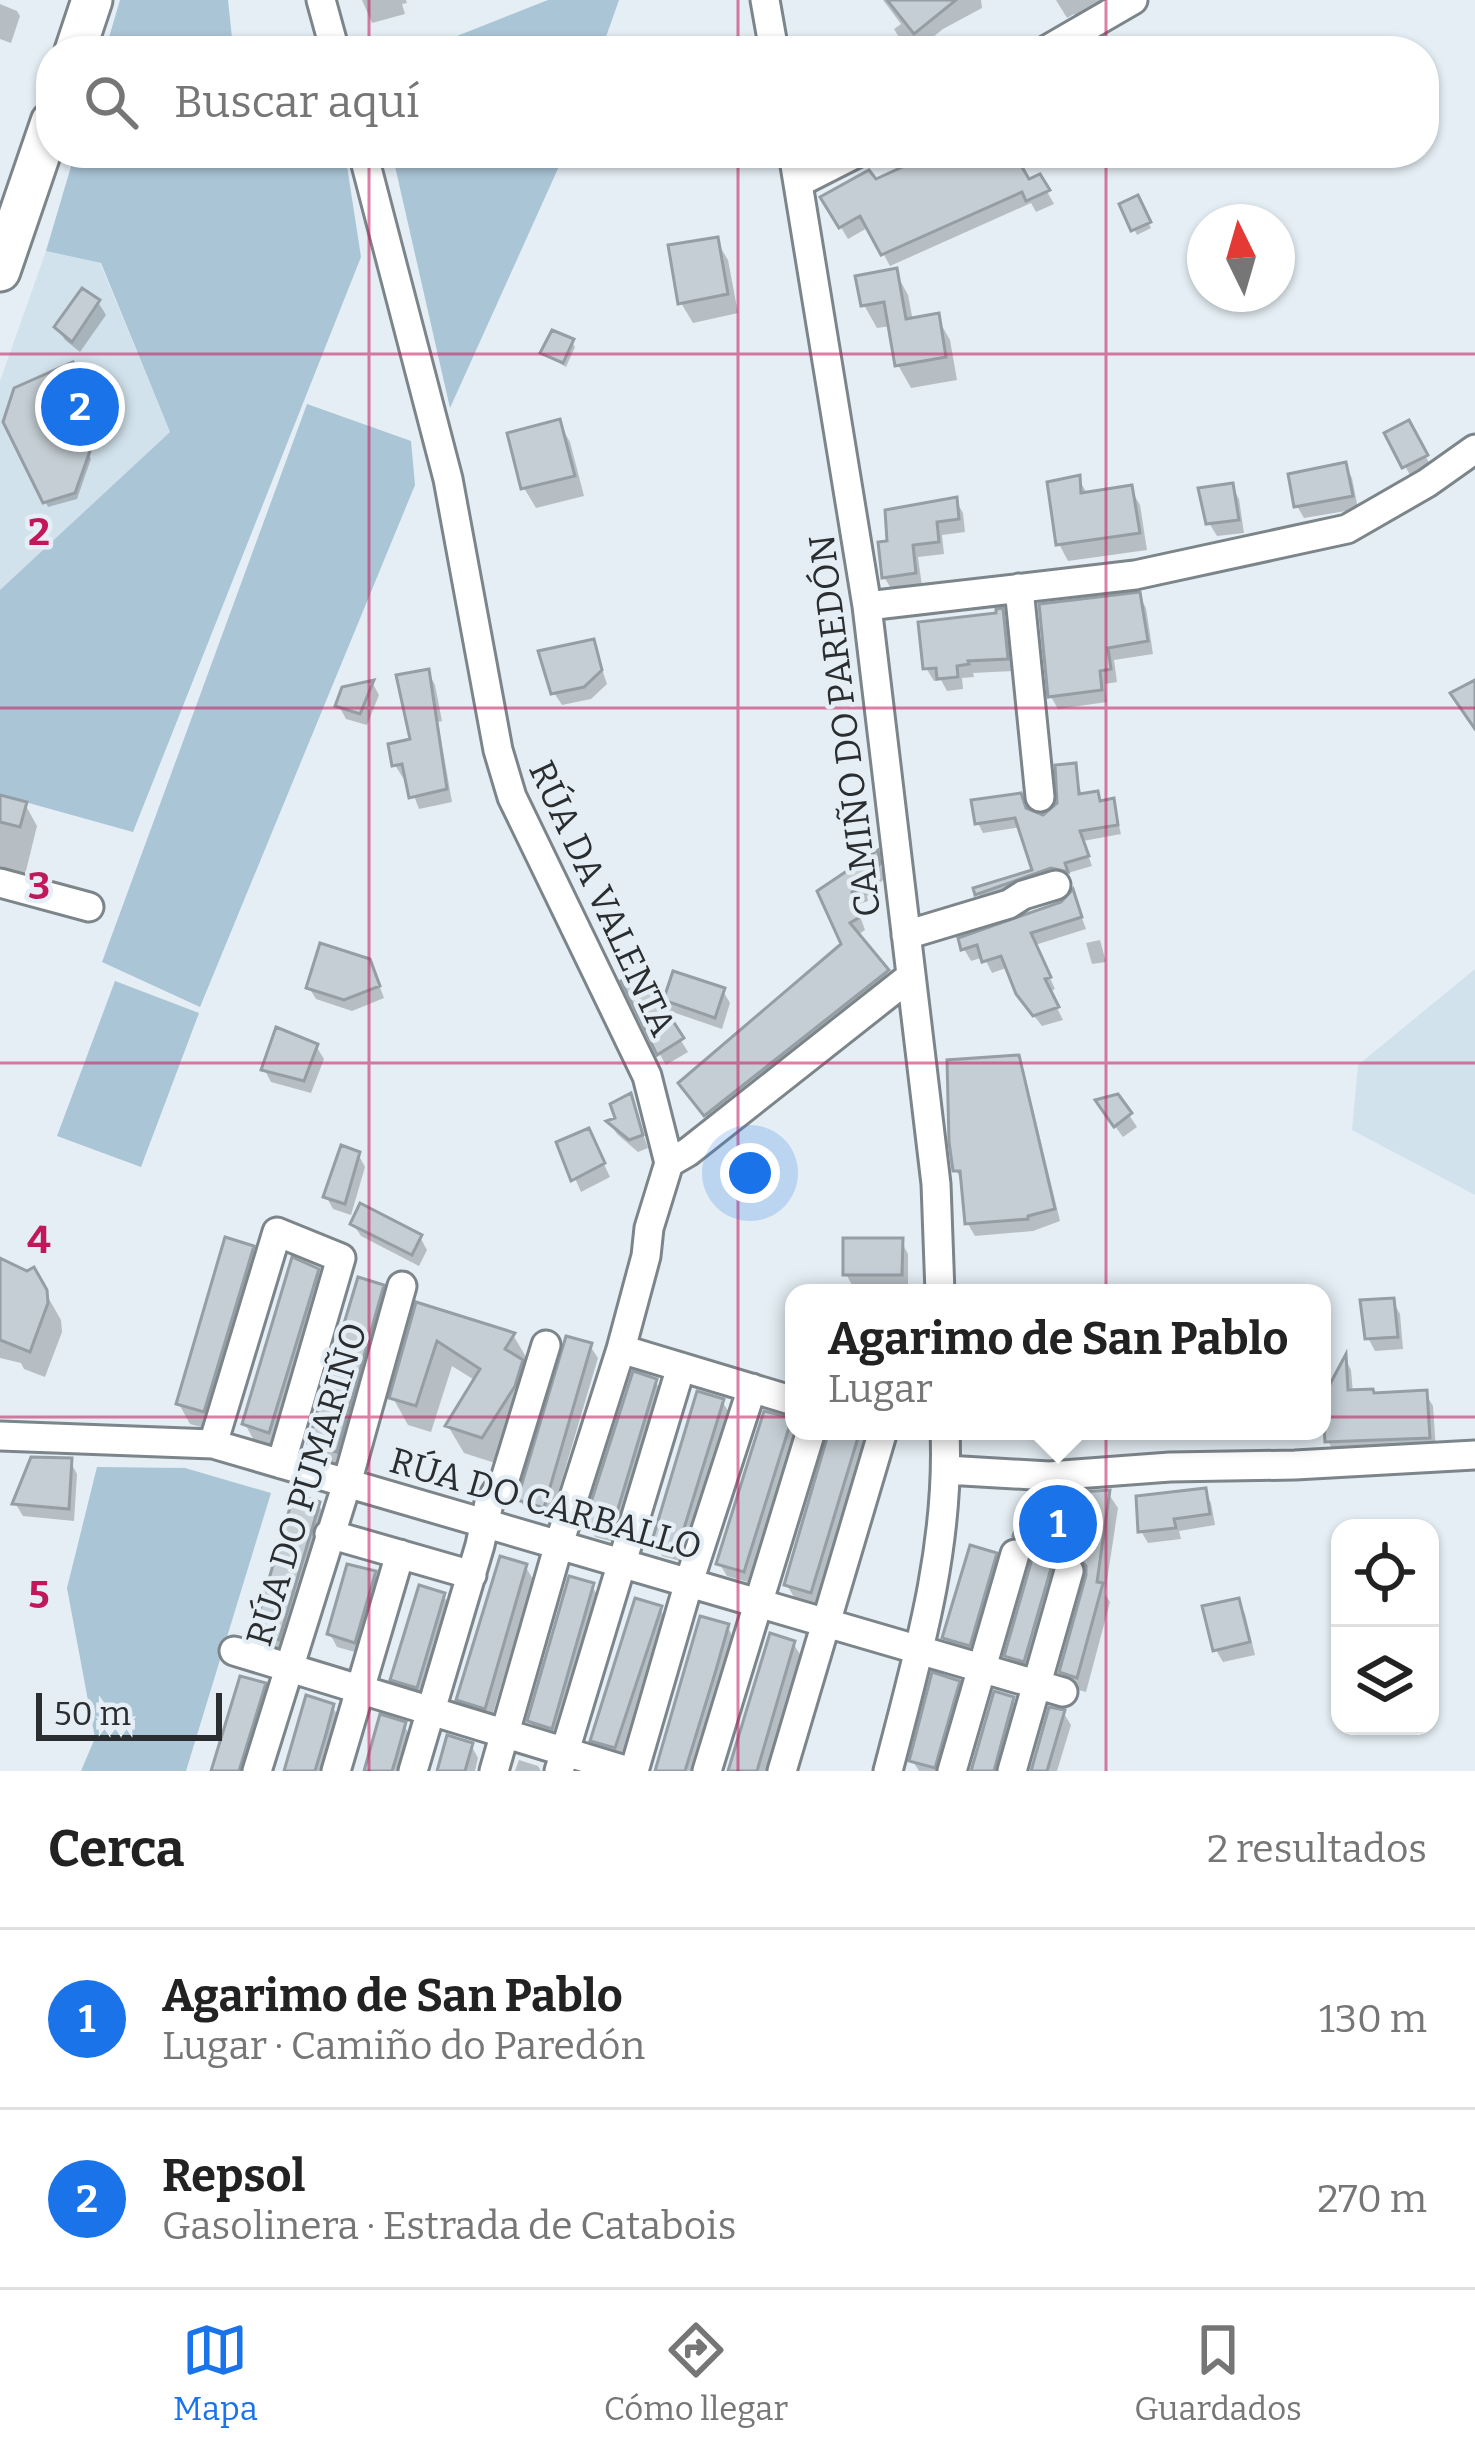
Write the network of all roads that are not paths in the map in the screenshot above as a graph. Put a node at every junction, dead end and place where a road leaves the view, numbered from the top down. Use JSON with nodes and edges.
{"nodes":[{"id":1,"x":92,"y":0,"type":"edge"},
{"id":2,"x":321,"y":0,"type":"edge"},
{"id":3,"x":765,"y":0,"type":"edge"},
{"id":4,"x":1133,"y":0,"type":"edge"},
{"id":5,"x":80,"y":36,"type":"edge"},
{"id":6,"x":331,"y":36,"type":"edge"},
{"id":7,"x":771,"y":36,"type":"edge"},
{"id":8,"x":1071,"y":36,"type":"edge"},
{"id":9,"x":36,"y":166,"type":"edge"},
{"id":10,"x":367,"y":168,"type":"edge"},
{"id":11,"x":796,"y":168,"type":"edge"},
{"id":12,"x":827,"y":168,"type":"edge"},
{"id":13,"x":798,"y":183,"type":"junction"},
{"id":14,"x":0,"y":271,"type":"edge"},
{"id":15,"x":1475,"y":448,"type":"edge"},
{"id":16,"x":1018,"y":588,"type":"junction"},
{"id":17,"x":867,"y":606,"type":"junction"},
{"id":18,"x":1040,"y":797,"type":"dead end"},
{"id":19,"x":0,"y":883,"type":"edge"},
{"id":20,"x":1056,"y":885,"type":"dead end"},
{"id":21,"x":89,"y":907,"type":"dead end"},
{"id":22,"x":906,"y":935,"type":"junction"},
{"id":23,"x":911,"y":976,"type":"junction"},
{"id":24,"x":669,"y":1162,"type":"junction"},
{"id":25,"x":940,"y":1284,"type":"edge"},
{"id":26,"x":402,"y":1286,"type":"dead end"},
{"id":27,"x":546,"y":1345,"type":"dead end"},
{"id":28,"x":621,"y":1349,"type":"junction"},
{"id":29,"x":681,"y":1367,"type":"junction"},
{"id":30,"x":752,"y":1388,"type":"junction"},
{"id":31,"x":785,"y":1398,"type":"edge"},
{"id":32,"x":0,"y":1436,"type":"edge"},
{"id":33,"x":808,"y":1440,"type":"edge"},
{"id":34,"x":880,"y":1440,"type":"edge"},
{"id":35,"x":945,"y":1440,"type":"edge"},
{"id":36,"x":214,"y":1444,"type":"junction"},
{"id":37,"x":1475,"y":1455,"type":"edge"},
{"id":38,"x":281,"y":1464,"type":"junction"},
{"id":39,"x":946,"y":1470,"type":"junction"},
{"id":40,"x":347,"y":1483,"type":"junction"},
{"id":41,"x":484,"y":1522,"type":"junction"},
{"id":42,"x":328,"y":1534,"type":"junction"},
{"id":43,"x":559,"y":1544,"type":"junction"},
{"id":44,"x":400,"y":1554,"type":"junction"},
{"id":45,"x":1015,"y":1554,"type":"dead end"},
{"id":46,"x":621,"y":1562,"type":"junction"},
{"id":47,"x":1069,"y":1571,"type":"dead end"},
{"id":48,"x":472,"y":1575,"type":"junction"},
{"id":49,"x":689,"y":1582,"type":"junction"},
{"id":50,"x":757,"y":1602,"type":"junction"},
{"id":51,"x":827,"y":1622,"type":"junction"},
{"id":52,"x":234,"y":1651,"type":"dead end"},
{"id":53,"x":918,"y":1652,"type":"junction"},
{"id":54,"x":288,"y":1667,"type":"junction"},
{"id":55,"x":982,"y":1668,"type":"junction"},
{"id":56,"x":1049,"y":1688,"type":"junction"},
{"id":57,"x":360,"y":1690,"type":"junction"},
{"id":58,"x":430,"y":1712,"type":"junction"},
{"id":59,"x":505,"y":1734,"type":"junction"},
{"id":60,"x":562,"y":1761,"type":"edge"},
{"id":61,"x":256,"y":1771,"type":"edge"},
{"id":62,"x":337,"y":1771,"type":"edge"},
{"id":63,"x":412,"y":1771,"type":"edge"},
{"id":64,"x":494,"y":1771,"type":"edge"},
{"id":65,"x":631,"y":1771,"type":"edge"},
{"id":66,"x":707,"y":1771,"type":"edge"},
{"id":67,"x":782,"y":1771,"type":"edge"},
{"id":68,"x":889,"y":1771,"type":"edge"},
{"id":69,"x":952,"y":1771,"type":"edge"},
{"id":70,"x":1012,"y":1771,"type":"edge"}],
"edges":[{"from":1,"to":5,"type":"main road"},
{"from":2,"to":6,"type":"street"},
{"from":3,"to":7,"type":"street"},
{"from":4,"to":8,"type":"street"},
{"from":9,"to":14,"type":"main road"},
{"from":10,"to":24,"type":"street","name":"RÚA DA VALENTA"},
{"from":11,"to":13,"type":"street","name":"CAMIÑO DO PAREDÓN"},
{"from":12,"to":13,"type":"street"},
{"from":13,"to":17,"type":"street","name":"CAMIÑO DO PAREDÓN"},
{"from":15,"to":16,"type":"street"},
{"from":16,"to":17,"type":"street"},
{"from":16,"to":18,"type":"street"},
{"from":17,"to":22,"type":"street","name":"CAMIÑO DO PAREDÓN"},
{"from":19,"to":21,"type":"street"},
{"from":20,"to":22,"type":"street"},
{"from":22,"to":23,"type":"street","name":"CAMIÑO DO PAREDÓN"},
{"from":23,"to":24,"type":"street"},
{"from":23,"to":25,"type":"street","name":"CAMIÑO DO PAREDÓN"},
{"from":24,"to":28,"type":"street"},
{"from":26,"to":40,"type":"street","name":"RÚA DO PUMARIÑO"},
{"from":27,"to":41,"type":"street"},
{"from":28,"to":29,"type":"street"},
{"from":28,"to":43,"type":"street"},
{"from":29,"to":30,"type":"street"},
{"from":29,"to":46,"type":"street"},
{"from":30,"to":31,"type":"street"},
{"from":30,"to":49,"type":"street"},
{"from":32,"to":36,"type":"street","name":"RÚA DO CARBALLO"},
{"from":33,"to":50,"type":"street"},
{"from":34,"to":51,"type":"street"},
{"from":35,"to":39,"type":"street"},
{"from":36,"to":38,"type":"street","name":"RÚA DO CARBALLO"},
{"from":36,"to":38,"type":"street"},
{"from":37,"to":39,"type":"street"},
{"from":38,"to":40,"type":"street","name":"RÚA DO CARBALLO"},
{"from":39,"to":53,"type":"street"},
{"from":40,"to":41,"type":"street","name":"RÚA DO CARBALLO"},
{"from":40,"to":42,"type":"street","name":"RÚA DO PUMARIÑO"},
{"from":41,"to":43,"type":"street","name":"RÚA DO CARBALLO"},
{"from":41,"to":48,"type":"street"},
{"from":42,"to":44,"type":"street"},
{"from":42,"to":54,"type":"street","name":"RÚA DO PUMARIÑO"},
{"from":43,"to":46,"type":"street","name":"RÚA DO CARBALLO"},
{"from":43,"to":59,"type":"street"},
{"from":44,"to":48,"type":"street"},
{"from":44,"to":57,"type":"street"},
{"from":45,"to":55,"type":"street"},
{"from":46,"to":49,"type":"street","name":"RÚA DO CARBALLO"},
{"from":46,"to":60,"type":"street"},
{"from":47,"to":56,"type":"street"},
{"from":48,"to":58,"type":"street"},
{"from":49,"to":50,"type":"street","name":"RÚA DO CARBALLO"},
{"from":49,"to":65,"type":"street"},
{"from":50,"to":51,"type":"street","name":"RÚA DO CARBALLO"},
{"from":50,"to":66,"type":"street"},
{"from":51,"to":53,"type":"street","name":"RÚA DO CARBALLO"},
{"from":51,"to":67,"type":"street"},
{"from":52,"to":54,"type":"street"},
{"from":53,"to":55,"type":"street","name":"RÚA DO CARBALLO"},
{"from":53,"to":68,"type":"street"},
{"from":54,"to":57,"type":"street"},
{"from":54,"to":61,"type":"street","name":"RÚA DO PUMARIÑO"},
{"from":55,"to":56,"type":"street","name":"RÚA DO CARBALLO"},
{"from":55,"to":69,"type":"street"},
{"from":56,"to":70,"type":"street"},
{"from":57,"to":58,"type":"street"},
{"from":57,"to":62,"type":"street"},
{"from":58,"to":59,"type":"street"},
{"from":58,"to":63,"type":"street"},
{"from":59,"to":60,"type":"street"},
{"from":59,"to":64,"type":"street"},
{"from":60,"to":65,"type":"street"}]}
